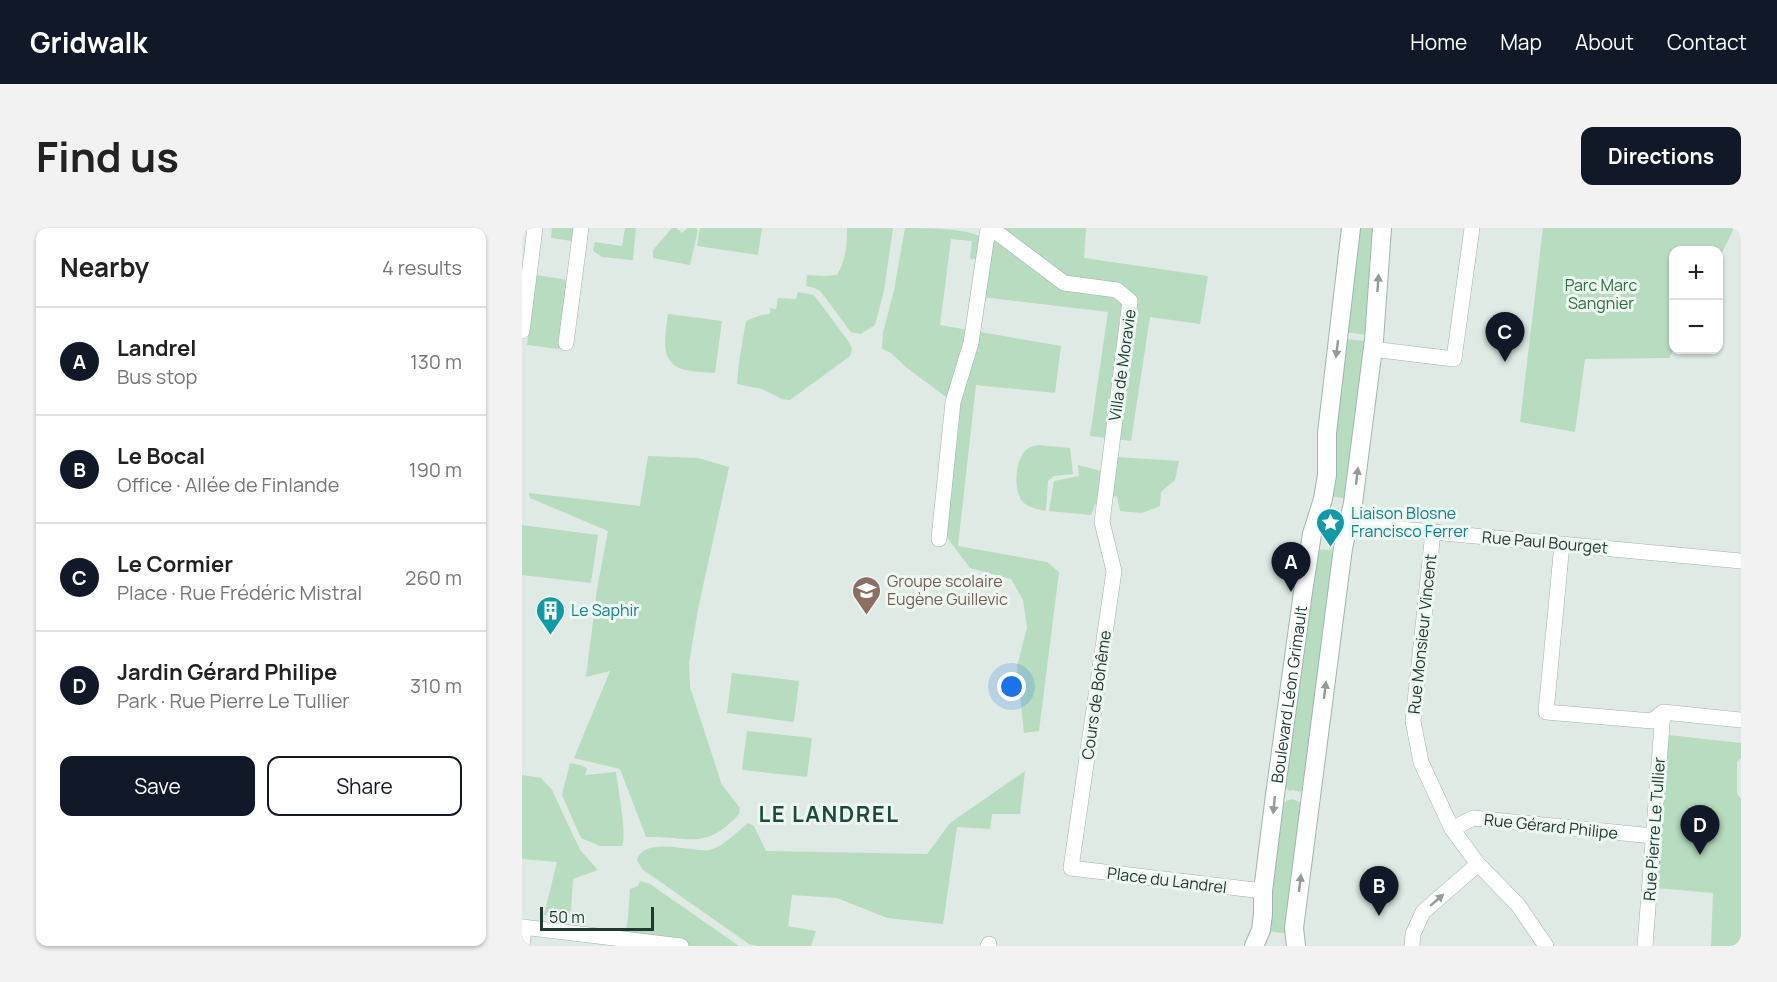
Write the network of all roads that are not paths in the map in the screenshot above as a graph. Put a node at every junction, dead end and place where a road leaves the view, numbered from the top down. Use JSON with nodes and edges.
{"nodes":[{"id":1,"x":535,"y":228,"type":"edge"},
{"id":2,"x":580,"y":228,"type":"edge"},
{"id":3,"x":1352,"y":228,"type":"edge"},
{"id":4,"x":1382,"y":228,"type":"edge"},
{"id":5,"x":1472,"y":228,"type":"edge"},
{"id":6,"x":988,"y":229,"type":"edge"},
{"id":7,"x":522,"y":331,"type":"edge"},
{"id":8,"x":566,"y":343,"type":"dead end"},
{"id":9,"x":1372,"y":349,"type":"junction"},
{"id":10,"x":1110,"y":449,"type":"joint"},
{"id":11,"x":1315,"y":521,"type":"junction"},
{"id":12,"x":1348,"y":524,"type":"junction"},
{"id":13,"x":1433,"y":532,"type":"junction"},
{"id":14,"x":939,"y":539,"type":"dead end"},
{"id":15,"x":1562,"y":544,"type":"junction"},
{"id":16,"x":1741,"y":561,"type":"edge"},
{"id":17,"x":1663,"y":712,"type":"junction"},
{"id":18,"x":1741,"y":720,"type":"edge"},
{"id":19,"x":1452,"y":830,"type":"junction"},
{"id":20,"x":1653,"y":836,"type":"junction"},
{"id":21,"x":1478,"y":864,"type":"junction"},
{"id":22,"x":1071,"y":868,"type":"joint"},
{"id":23,"x":1263,"y":891,"type":"junction"},
{"id":24,"x":523,"y":927,"type":"edge"},
{"id":25,"x":522,"y":946,"type":"edge"},
{"id":26,"x":681,"y":946,"type":"edge"},
{"id":27,"x":1254,"y":946,"type":"edge"},
{"id":28,"x":1296,"y":946,"type":"edge"},
{"id":29,"x":1412,"y":946,"type":"edge"},
{"id":30,"x":1546,"y":946,"type":"edge"},
{"id":31,"x":1645,"y":946,"type":"edge"}],
"edges":[{"from":1,"to":7,"type":"street"},
{"from":2,"to":8,"type":"street"},
{"from":3,"to":11,"type":"main road","name":"Boulevard Léon Grimault","one_way":true},
{"from":9,"to":4,"type":"main road","name":"Boulevard Léon Grimault","one_way":true},
{"from":5,"to":9,"type":"street"},
{"from":6,"to":10,"type":"street","name":"Villa de Moravie"},
{"from":6,"to":14,"type":"street","name":"Villa de Moravie"},
{"from":12,"to":9,"type":"main road","name":"Boulevard Léon Grimault","one_way":true},
{"from":10,"to":22,"type":"street","name":"Cours de Bohême"},
{"from":11,"to":12,"type":"street","name":"Rue Paul Bourget"},
{"from":11,"to":23,"type":"main road","name":"Boulevard Léon Grimault","one_way":true},
{"from":12,"to":13,"type":"street","name":"Rue Paul Bourget"},
{"from":28,"to":12,"type":"main road","name":"Boulevard Léon Grimault","one_way":true},
{"from":13,"to":15,"type":"street","name":"Rue Paul Bourget"},
{"from":13,"to":19,"type":"street","name":"Rue Monsieur Vincent"},
{"from":15,"to":16,"type":"street","name":"Rue Paul Bourget"},
{"from":15,"to":17,"type":"street"},
{"from":17,"to":18,"type":"street"},
{"from":17,"to":20,"type":"street","name":"Rue Pierre Le Tullier"},
{"from":19,"to":20,"type":"street","name":"Rue Gérard Philipe"},
{"from":19,"to":21,"type":"street","name":"Rue Monsieur Vincent"},
{"from":20,"to":31,"type":"street","name":"Rue Pierre Le Tullier"},
{"from":29,"to":21,"type":"street","one_way":true},
{"from":21,"to":30,"type":"street","name":"Rue Monsieur Vincent"},
{"from":22,"to":23,"type":"street","name":"Place du Landrel"},
{"from":23,"to":27,"type":"main road","name":"Boulevard Léon Grimault"},
{"from":24,"to":25,"type":"street"},
{"from":24,"to":26,"type":"street"}]}
